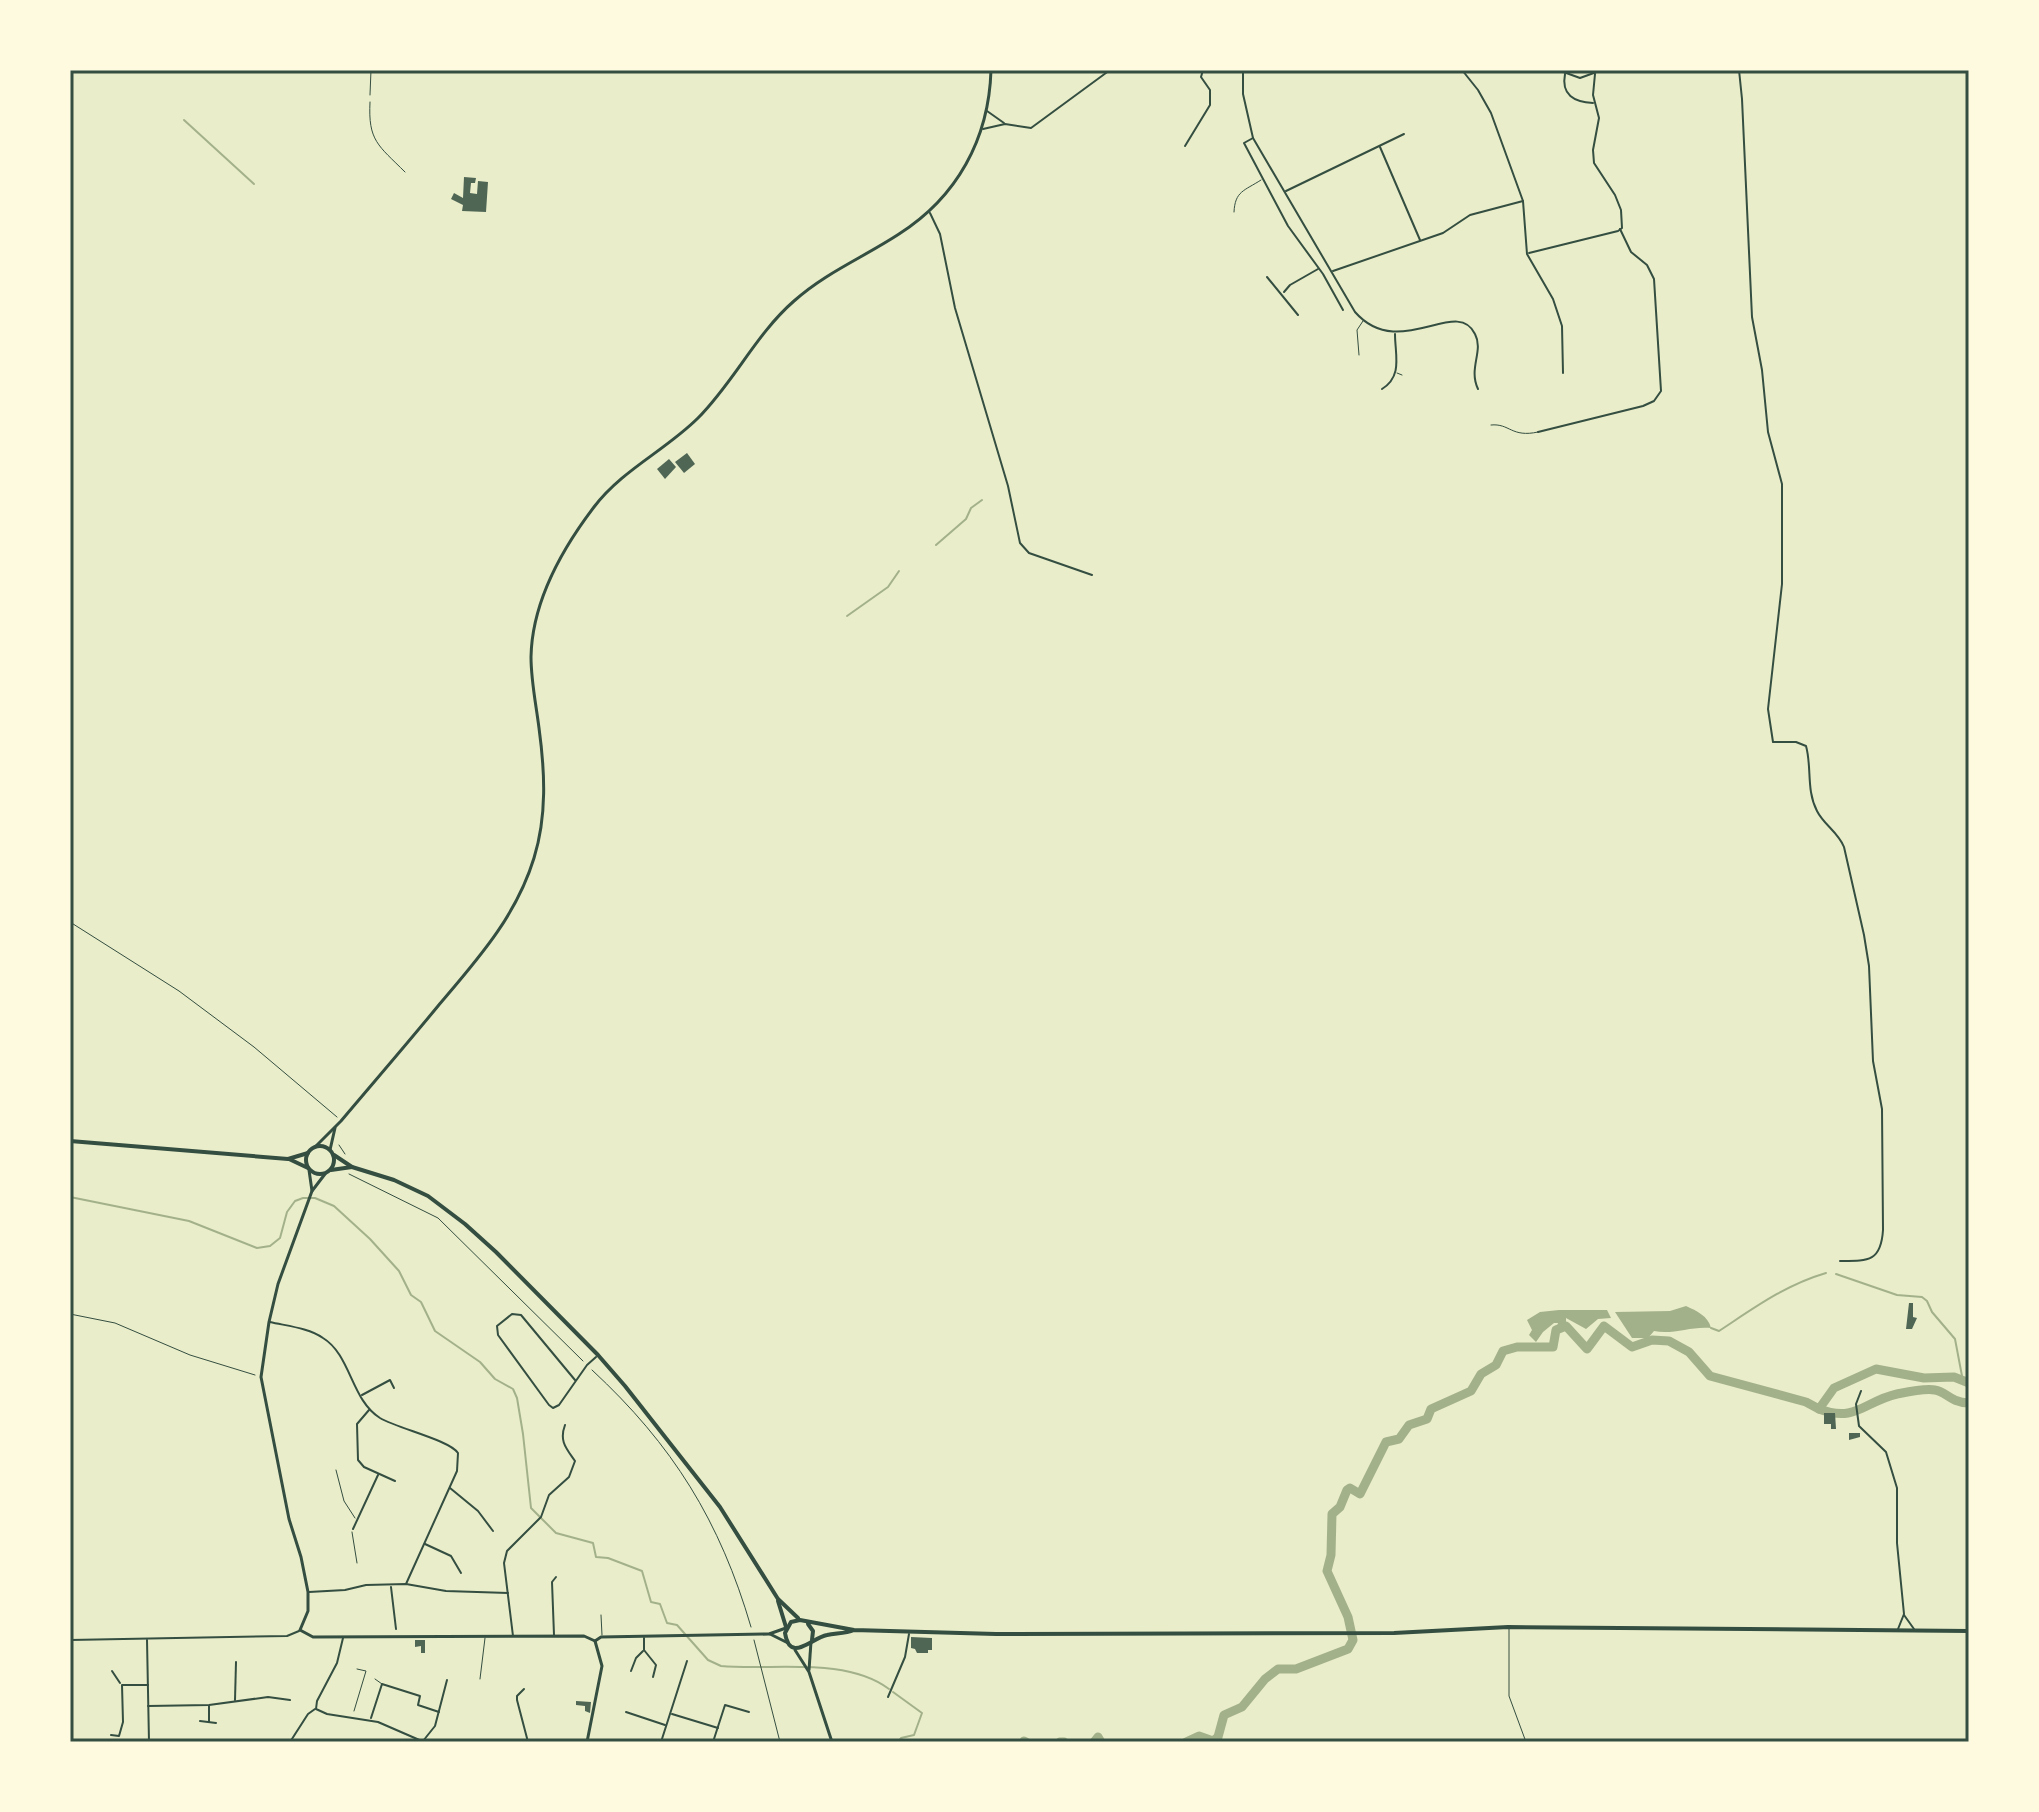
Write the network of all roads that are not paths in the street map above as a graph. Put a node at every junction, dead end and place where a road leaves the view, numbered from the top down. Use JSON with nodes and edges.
{"nodes":[{"id":1,"x":991,"y":70,"type":"edge"},
{"id":2,"x":1110,"y":70,"type":"edge"},
{"id":3,"x":1203,"y":70,"type":"edge"},
{"id":4,"x":1218,"y":70,"type":"edge"},
{"id":5,"x":1244,"y":70,"type":"edge"},
{"id":6,"x":1462,"y":70,"type":"edge"},
{"id":7,"x":1558,"y":70,"type":"edge"},
{"id":8,"x":1602,"y":70,"type":"edge"},
{"id":9,"x":1739,"y":70,"type":"edge"},
{"id":10,"x":1565,"y":74,"type":"junction"},
{"id":11,"x":1595,"y":74,"type":"junction"},
{"id":12,"x":370,"y":102,"type":"road end"},
{"id":13,"x":1594,"y":103,"type":"junction"},
{"id":14,"x":987,"y":110,"type":"junction"},
{"id":15,"x":1005,"y":124,"type":"junction"},
{"id":16,"x":982,"y":129,"type":"junction"},
{"id":17,"x":1404,"y":134,"type":"dead end"},
{"id":18,"x":1253,"y":138,"type":"junction"},
{"id":19,"x":1185,"y":146,"type":"dead end"},
{"id":20,"x":1379,"y":146,"type":"junction"},
{"id":21,"x":405,"y":172,"type":"dead end"},
{"id":22,"x":1264,"y":178,"type":"junction"},
{"id":23,"x":1285,"y":191,"type":"junction"},
{"id":24,"x":1523,"y":201,"type":"junction"},
{"id":25,"x":929,"y":212,"type":"junction"},
{"id":26,"x":1234,"y":212,"type":"dead end"},
{"id":27,"x":1620,"y":229,"type":"junction"},
{"id":28,"x":1421,"y":242,"type":"junction"},
{"id":29,"x":1527,"y":254,"type":"junction"},
{"id":30,"x":1319,"y":268,"type":"junction"},
{"id":31,"x":1332,"y":270,"type":"junction"},
{"id":32,"x":1323,"y":274,"type":"junction"},
{"id":33,"x":1267,"y":277,"type":"dead end"},
{"id":34,"x":1283,"y":294,"type":"junction"},
{"id":35,"x":1343,"y":310,"type":"dead end"},
{"id":36,"x":1298,"y":315,"type":"dead end"},
{"id":37,"x":1363,"y":321,"type":"junction"},
{"id":38,"x":1395,"y":333,"type":"junction"},
{"id":39,"x":1359,"y":355,"type":"dead end"},
{"id":40,"x":1397,"y":373,"type":"junction"},
{"id":41,"x":1563,"y":373,"type":"dead end"},
{"id":42,"x":1402,"y":375,"type":"dead end"},
{"id":43,"x":1382,"y":389,"type":"dead end"},
{"id":44,"x":1478,"y":389,"type":"dead end"},
{"id":45,"x":1491,"y":425,"type":"dead end"},
{"id":46,"x":1538,"y":432,"type":"joint"},
{"id":47,"x":1092,"y":575,"type":"dead end"},
{"id":48,"x":335,"y":1128,"type":"junction"},
{"id":49,"x":70,"y":1141,"type":"edge"},
{"id":50,"x":315,"y":1147,"type":"junction"},
{"id":51,"x":330,"y":1150,"type":"junction"},
{"id":52,"x":308,"y":1153,"type":"junction"},
{"id":53,"x":334,"y":1155,"type":"junction"},
{"id":54,"x":288,"y":1159,"type":"junction"},
{"id":55,"x":352,"y":1167,"type":"junction"},
{"id":56,"x":309,"y":1169,"type":"junction"},
{"id":57,"x":331,"y":1170,"type":"junction"},
{"id":58,"x":325,"y":1174,"type":"junction"},
{"id":59,"x":312,"y":1193,"type":"junction"},
{"id":60,"x":1840,"y":1261,"type":"dead end"},
{"id":61,"x":269,"y":1322,"type":"junction"},
{"id":62,"x":598,"y":1355,"type":"junction"},
{"id":63,"x":575,"y":1380,"type":"junction"},
{"id":64,"x":394,"y":1388,"type":"dead end"},
{"id":65,"x":1861,"y":1391,"type":"dead end"},
{"id":66,"x":361,"y":1395,"type":"junction"},
{"id":67,"x":370,"y":1409,"type":"junction"},
{"id":68,"x":565,"y":1425,"type":"dead end"},
{"id":69,"x":336,"y":1470,"type":"dead end"},
{"id":70,"x":378,"y":1474,"type":"junction"},
{"id":71,"x":395,"y":1481,"type":"dead end"},
{"id":72,"x":449,"y":1488,"type":"junction"},
{"id":73,"x":357,"y":1519,"type":"junction"},
{"id":74,"x":353,"y":1529,"type":"joint"},
{"id":75,"x":493,"y":1531,"type":"dead end"},
{"id":76,"x":424,"y":1543,"type":"junction"},
{"id":77,"x":357,"y":1563,"type":"dead end"},
{"id":78,"x":461,"y":1573,"type":"dead end"},
{"id":79,"x":556,"y":1577,"type":"dead end"},
{"id":80,"x":406,"y":1584,"type":"junction"},
{"id":81,"x":392,"y":1586,"type":"junction"},
{"id":82,"x":308,"y":1592,"type":"junction"},
{"id":83,"x":509,"y":1593,"type":"junction"},
{"id":84,"x":778,"y":1599,"type":"junction"},
{"id":85,"x":1904,"y":1614,"type":"junction"},
{"id":86,"x":601,"y":1615,"type":"dead end"},
{"id":87,"x":800,"y":1620,"type":"junction"},
{"id":88,"x":807,"y":1622,"type":"junction"},
{"id":89,"x":1508,"y":1627,"type":"junction"},
{"id":90,"x":786,"y":1628,"type":"junction"},
{"id":91,"x":1898,"y":1629,"type":"junction"},
{"id":92,"x":300,"y":1630,"type":"junction"},
{"id":93,"x":854,"y":1630,"type":"junction"},
{"id":94,"x":1915,"y":1630,"type":"junction"},
{"id":95,"x":909,"y":1631,"type":"junction"},
{"id":96,"x":1969,"y":1631,"type":"edge"},
{"id":97,"x":396,"y":1633,"type":"junction"},
{"id":98,"x":769,"y":1634,"type":"junction"},
{"id":99,"x":554,"y":1636,"type":"junction"},
{"id":100,"x":485,"y":1637,"type":"junction"},
{"id":101,"x":513,"y":1637,"type":"junction"},
{"id":102,"x":601,"y":1637,"type":"junction"},
{"id":103,"x":644,"y":1637,"type":"junction"},
{"id":104,"x":343,"y":1638,"type":"junction"},
{"id":105,"x":147,"y":1639,"type":"junction"},
{"id":106,"x":70,"y":1640,"type":"edge"},
{"id":107,"x":595,"y":1641,"type":"junction"},
{"id":108,"x":811,"y":1641,"type":"junction"},
{"id":109,"x":788,"y":1643,"type":"junction"},
{"id":110,"x":794,"y":1647,"type":"junction"},
{"id":111,"x":644,"y":1650,"type":"junction"},
{"id":112,"x":687,"y":1661,"type":"dead end"},
{"id":113,"x":236,"y":1662,"type":"dead end"},
{"id":114,"x":112,"y":1671,"type":"dead end"},
{"id":115,"x":631,"y":1671,"type":"dead end"},
{"id":116,"x":809,"y":1672,"type":"junction"},
{"id":117,"x":653,"y":1677,"type":"dead end"},
{"id":118,"x":375,"y":1679,"type":"dead end"},
{"id":119,"x":480,"y":1679,"type":"dead end"},
{"id":120,"x":447,"y":1680,"type":"dead end"},
{"id":121,"x":382,"y":1684,"type":"junction"},
{"id":122,"x":122,"y":1685,"type":"junction"},
{"id":123,"x":148,"y":1685,"type":"junction"},
{"id":124,"x":524,"y":1689,"type":"dead end"},
{"id":125,"x":888,"y":1697,"type":"dead end"},
{"id":126,"x":290,"y":1700,"type":"dead end"},
{"id":127,"x":235,"y":1701,"type":"junction"},
{"id":128,"x":209,"y":1705,"type":"junction"},
{"id":129,"x":418,"y":1705,"type":"junction"},
{"id":130,"x":148,"y":1706,"type":"junction"},
{"id":131,"x":316,"y":1709,"type":"junction"},
{"id":132,"x":439,"y":1712,"type":"junction"},
{"id":133,"x":626,"y":1712,"type":"dead end"},
{"id":134,"x":749,"y":1712,"type":"dead end"},
{"id":135,"x":415,"y":1714,"type":"dead end"},
{"id":136,"x":671,"y":1714,"type":"junction"},
{"id":137,"x":371,"y":1720,"type":"junction"},
{"id":138,"x":200,"y":1721,"type":"dead end"},
{"id":139,"x":209,"y":1722,"type":"junction"},
{"id":140,"x":216,"y":1723,"type":"dead end"},
{"id":141,"x":667,"y":1726,"type":"junction"},
{"id":142,"x":718,"y":1728,"type":"junction"},
{"id":143,"x":111,"y":1735,"type":"dead end"},
{"id":144,"x":149,"y":1742,"type":"edge"},
{"id":145,"x":290,"y":1742,"type":"edge"},
{"id":146,"x":424,"y":1742,"type":"edge"},
{"id":147,"x":528,"y":1742,"type":"edge"},
{"id":148,"x":587,"y":1742,"type":"edge"},
{"id":149,"x":661,"y":1742,"type":"edge"},
{"id":150,"x":713,"y":1742,"type":"edge"},
{"id":151,"x":832,"y":1742,"type":"edge"},
{"id":152,"x":1526,"y":1742,"type":"edge"}],
"edges":[{"from":1,"to":14,"type":"main road"},
{"from":2,"to":15,"type":"street"},
{"from":3,"to":19,"type":"street"},
{"from":4,"to":5,"type":"street"},
{"from":5,"to":18,"type":"street"},
{"from":6,"to":24,"type":"street"},
{"from":7,"to":10,"type":"street"},
{"from":8,"to":11,"type":"street"},
{"from":9,"to":60,"type":"street"},
{"from":10,"to":11,"type":"street"},
{"from":10,"to":13,"type":"street"},
{"from":11,"to":13,"type":"street"},
{"from":12,"to":21,"type":"lane"},
{"from":13,"to":27,"type":"street"},
{"from":14,"to":15,"type":"street"},
{"from":14,"to":16,"type":"main road"},
{"from":15,"to":16,"type":"street"},
{"from":16,"to":25,"type":"main road"},
{"from":17,"to":20,"type":"street"},
{"from":18,"to":22,"type":"street"},
{"from":18,"to":23,"type":"street"},
{"from":20,"to":23,"type":"street"},
{"from":20,"to":28,"type":"street"},
{"from":22,"to":26,"type":"lane"},
{"from":22,"to":30,"type":"street"},
{"from":23,"to":31,"type":"street"},
{"from":24,"to":28,"type":"street"},
{"from":24,"to":29,"type":"street"},
{"from":25,"to":47,"type":"street"},
{"from":25,"to":48,"type":"main road"},
{"from":27,"to":29,"type":"street"},
{"from":27,"to":46,"type":"street"},
{"from":28,"to":31,"type":"street"},
{"from":29,"to":41,"type":"street"},
{"from":30,"to":32,"type":"street"},
{"from":30,"to":34,"type":"street"},
{"from":31,"to":32,"type":"street"},
{"from":31,"to":37,"type":"street"},
{"from":32,"to":35,"type":"street"},
{"from":33,"to":34,"type":"street"},
{"from":34,"to":36,"type":"street"},
{"from":37,"to":38,"type":"street"},
{"from":37,"to":39,"type":"lane"},
{"from":38,"to":40,"type":"street"},
{"from":38,"to":44,"type":"street"},
{"from":40,"to":42,"type":"lane"},
{"from":40,"to":43,"type":"street"},
{"from":45,"to":46,"type":"lane"},
{"from":48,"to":50,"type":"main road"},
{"from":48,"to":51,"type":"main road"},
{"from":49,"to":54,"type":"main road"},
{"from":50,"to":51,"type":"main road"},
{"from":50,"to":52,"type":"main road"},
{"from":51,"to":53,"type":"main road"},
{"from":52,"to":54,"type":"main road"},
{"from":52,"to":56,"type":"main road"},
{"from":53,"to":55,"type":"main road"},
{"from":53,"to":57,"type":"main road"},
{"from":54,"to":56,"type":"main road"},
{"from":55,"to":57,"type":"main road"},
{"from":55,"to":62,"type":"main road"},
{"from":56,"to":58,"type":"main road"},
{"from":56,"to":59,"type":"main road"},
{"from":57,"to":58,"type":"main road"},
{"from":58,"to":59,"type":"main road"},
{"from":59,"to":61,"type":"main road"},
{"from":61,"to":66,"type":"street"},
{"from":61,"to":82,"type":"main road"},
{"from":62,"to":63,"type":"street"},
{"from":62,"to":84,"type":"main road"},
{"from":63,"to":63,"type":"street"},
{"from":64,"to":66,"type":"street"},
{"from":65,"to":85,"type":"street"},
{"from":66,"to":67,"type":"street"},
{"from":67,"to":70,"type":"street"},
{"from":67,"to":72,"type":"street"},
{"from":68,"to":83,"type":"street"},
{"from":69,"to":73,"type":"lane"},
{"from":70,"to":71,"type":"street"},
{"from":70,"to":73,"type":"street"},
{"from":72,"to":75,"type":"street"},
{"from":72,"to":76,"type":"street"},
{"from":73,"to":74,"type":"street"},
{"from":74,"to":77,"type":"lane"},
{"from":76,"to":78,"type":"street"},
{"from":76,"to":80,"type":"street"},
{"from":79,"to":99,"type":"street"},
{"from":80,"to":81,"type":"street"},
{"from":80,"to":83,"type":"street"},
{"from":81,"to":82,"type":"street"},
{"from":81,"to":97,"type":"street"},
{"from":82,"to":92,"type":"main road"},
{"from":83,"to":101,"type":"street"},
{"from":84,"to":87,"type":"main road"},
{"from":84,"to":90,"type":"main road"},
{"from":85,"to":91,"type":"street"},
{"from":85,"to":94,"type":"street"},
{"from":86,"to":102,"type":"lane"},
{"from":87,"to":88,"type":"main road"},
{"from":87,"to":90,"type":"main road"},
{"from":88,"to":93,"type":"main road"},
{"from":88,"to":108,"type":"main road"},
{"from":89,"to":91,"type":"main road"},
{"from":89,"to":95,"type":"main road"},
{"from":89,"to":152,"type":"lane"},
{"from":90,"to":98,"type":"main road"},
{"from":90,"to":109,"type":"main road"},
{"from":91,"to":94,"type":"main road"},
{"from":92,"to":104,"type":"main road"},
{"from":92,"to":105,"type":"street"},
{"from":93,"to":95,"type":"main road"},
{"from":93,"to":108,"type":"main road"},
{"from":94,"to":96,"type":"main road"},
{"from":95,"to":125,"type":"street"},
{"from":97,"to":100,"type":"main road"},
{"from":97,"to":104,"type":"main road"},
{"from":98,"to":103,"type":"main road"},
{"from":98,"to":109,"type":"main road"},
{"from":99,"to":101,"type":"main road"},
{"from":99,"to":107,"type":"main road"},
{"from":100,"to":101,"type":"main road"},
{"from":100,"to":119,"type":"lane"},
{"from":102,"to":103,"type":"main road"},
{"from":102,"to":107,"type":"main road"},
{"from":103,"to":111,"type":"street"},
{"from":104,"to":131,"type":"street"},
{"from":105,"to":106,"type":"street"},
{"from":105,"to":123,"type":"street"},
{"from":107,"to":148,"type":"main road"},
{"from":108,"to":110,"type":"main road"},
{"from":108,"to":116,"type":"main road"},
{"from":109,"to":110,"type":"main road"},
{"from":110,"to":116,"type":"main road"},
{"from":111,"to":115,"type":"street"},
{"from":111,"to":117,"type":"street"},
{"from":112,"to":136,"type":"street"},
{"from":113,"to":127,"type":"street"},
{"from":114,"to":122,"type":"street"},
{"from":116,"to":151,"type":"main road"},
{"from":118,"to":121,"type":"lane"},
{"from":120,"to":132,"type":"street"},
{"from":121,"to":129,"type":"street"},
{"from":121,"to":137,"type":"street"},
{"from":122,"to":123,"type":"street"},
{"from":122,"to":143,"type":"street"},
{"from":123,"to":130,"type":"street"},
{"from":124,"to":147,"type":"street"},
{"from":126,"to":127,"type":"street"},
{"from":127,"to":128,"type":"street"},
{"from":128,"to":130,"type":"street"},
{"from":128,"to":139,"type":"street"},
{"from":129,"to":132,"type":"street"},
{"from":129,"to":135,"type":"street"},
{"from":130,"to":144,"type":"street"},
{"from":131,"to":137,"type":"street"},
{"from":131,"to":145,"type":"street"},
{"from":132,"to":146,"type":"street"},
{"from":133,"to":141,"type":"street"},
{"from":134,"to":142,"type":"street"},
{"from":136,"to":141,"type":"street"},
{"from":136,"to":142,"type":"street"},
{"from":137,"to":146,"type":"street"},
{"from":138,"to":139,"type":"street"},
{"from":139,"to":140,"type":"street"},
{"from":141,"to":149,"type":"street"},
{"from":142,"to":150,"type":"street"}]}
